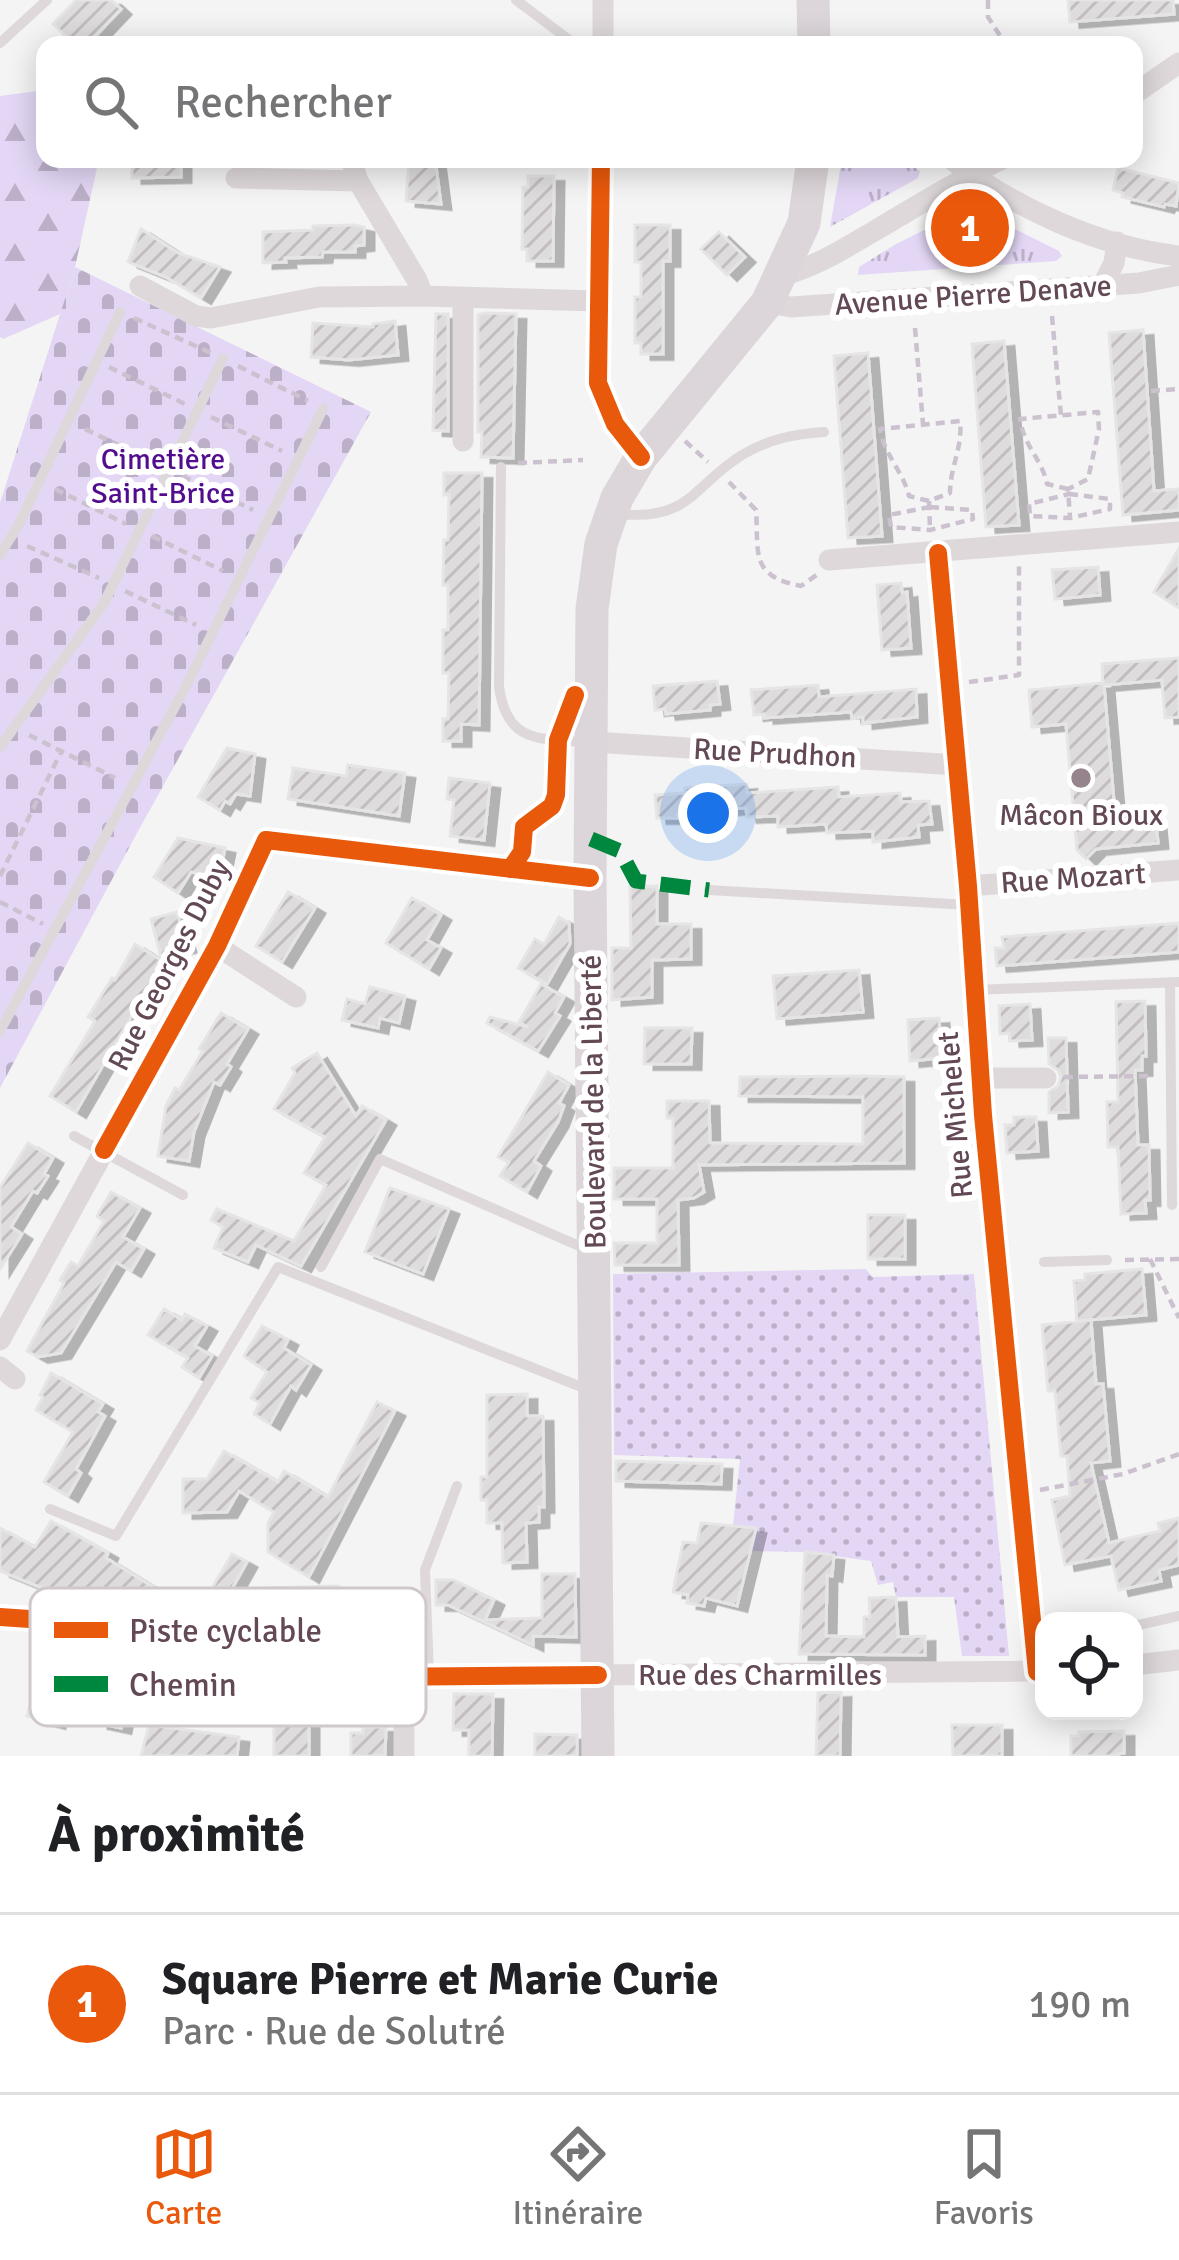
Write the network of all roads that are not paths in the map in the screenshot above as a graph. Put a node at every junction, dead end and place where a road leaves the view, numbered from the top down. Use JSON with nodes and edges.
{"nodes":[{"id":1,"x":47,"y":0,"type":"edge"},
{"id":2,"x":516,"y":0,"type":"edge"},
{"id":3,"x":603,"y":0,"type":"edge"},
{"id":4,"x":564,"y":36,"type":"edge"},
{"id":5,"x":603,"y":36,"type":"edge"},
{"id":6,"x":0,"y":43,"type":"edge"},
{"id":7,"x":1179,"y":63,"type":"edge"},
{"id":8,"x":1143,"y":88,"type":"edge"},
{"id":9,"x":601,"y":168,"type":"edge"},
{"id":10,"x":812,"y":168,"type":"edge"},
{"id":11,"x":962,"y":168,"type":"edge"},
{"id":12,"x":983,"y":168,"type":"edge"},
{"id":13,"x":355,"y":170,"type":"edge"},
{"id":14,"x":970,"y":174,"type":"junction"},
{"id":15,"x":236,"y":178,"type":"dead end"},
{"id":16,"x":1117,"y":242,"type":"junction"},
{"id":17,"x":1179,"y":256,"type":"edge"},
{"id":18,"x":1179,"y":275,"type":"edge"},
{"id":19,"x":140,"y":286,"type":"dead end"},
{"id":20,"x":1102,"y":286,"type":"junction"},
{"id":21,"x":774,"y":290,"type":"junction"},
{"id":22,"x":423,"y":296,"type":"junction"},
{"id":23,"x":463,"y":298,"type":"junction"},
{"id":24,"x":597,"y":301,"type":"junction"},
{"id":25,"x":120,"y":312,"type":"dead end"},
{"id":26,"x":223,"y":358,"type":"dead end"},
{"id":27,"x":323,"y":409,"type":"dead end"},
{"id":28,"x":824,"y":432,"type":"dead end"},
{"id":29,"x":463,"y":441,"type":"dead end"},
{"id":30,"x":640,"y":457,"type":"junction"},
{"id":31,"x":501,"y":467,"type":"road end"},
{"id":32,"x":611,"y":514,"type":"junction"},
{"id":33,"x":1179,"y":532,"type":"edge"},
{"id":34,"x":938,"y":553,"type":"junction"},
{"id":35,"x":0,"y":554,"type":"edge"},
{"id":36,"x":829,"y":560,"type":"road end"},
{"id":37,"x":593,"y":742,"type":"junction"},
{"id":38,"x":0,"y":748,"type":"edge"},
{"id":39,"x":958,"y":765,"type":"junction"},
{"id":40,"x":1179,"y":870,"type":"edge"},
{"id":41,"x":590,"y":878,"type":"junction"},
{"id":42,"x":709,"y":890,"type":"dead end"},
{"id":43,"x":969,"y":896,"type":"junction"},
{"id":44,"x":217,"y":946,"type":"junction"},
{"id":45,"x":1174,"y":982,"type":"edge"},
{"id":46,"x":975,"y":990,"type":"junction"},
{"id":47,"x":296,"y":997,"type":"dead end"},
{"id":48,"x":0,"y":1031,"type":"edge"},
{"id":49,"x":981,"y":1078,"type":"junction"},
{"id":50,"x":1046,"y":1078,"type":"road end"},
{"id":51,"x":74,"y":1136,"type":"dead end"},
{"id":52,"x":104,"y":1150,"type":"junction"},
{"id":53,"x":183,"y":1195,"type":"dead end"},
{"id":54,"x":1172,"y":1205,"type":"dead end"},
{"id":55,"x":594,"y":1253,"type":"junction"},
{"id":56,"x":1107,"y":1260,"type":"road end"},
{"id":57,"x":1044,"y":1262,"type":"dead end"},
{"id":58,"x":321,"y":1267,"type":"dead end"},
{"id":59,"x":0,"y":1340,"type":"edge"},
{"id":60,"x":596,"y":1396,"type":"junction"},
{"id":61,"x":458,"y":1486,"type":"dead end"},
{"id":62,"x":50,"y":1509,"type":"dead end"},
{"id":63,"x":425,"y":1588,"type":"edge"},
{"id":64,"x":426,"y":1612,"type":"edge"},
{"id":65,"x":1179,"y":1616,"type":"edge"},
{"id":66,"x":0,"y":1617,"type":"edge"},
{"id":67,"x":30,"y":1619,"type":"edge"},
{"id":68,"x":1035,"y":1620,"type":"edge"},
{"id":69,"x":1143,"y":1624,"type":"edge"},
{"id":70,"x":1035,"y":1660,"type":"edge"},
{"id":71,"x":1179,"y":1660,"type":"edge"},
{"id":72,"x":1143,"y":1664,"type":"edge"},
{"id":73,"x":598,"y":1675,"type":"junction"},
{"id":74,"x":429,"y":1676,"type":"joint"},
{"id":75,"x":598,"y":1756,"type":"edge"}],
"edges":[{"from":1,"to":6,"type":"lane"},
{"from":2,"to":4,"type":"lane"},
{"from":3,"to":5,"type":"street"},
{"from":7,"to":8,"type":"street"},
{"from":9,"to":24,"type":"street"},
{"from":10,"to":21,"type":"main road","name":"Boulevard de la Liberté"},
{"from":11,"to":14,"type":"street","name":"Avenue Pierre Denave"},
{"from":12,"to":14,"type":"street"},
{"from":13,"to":15,"type":"street"},
{"from":13,"to":22,"type":"street"},
{"from":14,"to":16,"type":"street","name":"Avenue Pierre Denave"},
{"from":14,"to":21,"type":"street"},
{"from":16,"to":17,"type":"street","name":"Avenue Pierre Denave"},
{"from":16,"to":20,"type":"street"},
{"from":18,"to":20,"type":"street","name":"Avenue Pierre Denave"},
{"from":19,"to":22,"type":"street"},
{"from":20,"to":21,"type":"street","name":"Avenue Pierre Denave"},
{"from":21,"to":30,"type":"main road","name":"Boulevard de la Liberté"},
{"from":22,"to":23,"type":"street"},
{"from":23,"to":24,"type":"street"},
{"from":23,"to":29,"type":"street"},
{"from":24,"to":30,"type":"street"},
{"from":25,"to":35,"type":"lane"},
{"from":26,"to":38,"type":"lane"},
{"from":27,"to":48,"type":"lane"},
{"from":28,"to":32,"type":"lane"},
{"from":30,"to":32,"type":"main road","name":"Boulevard de la Liberté"},
{"from":31,"to":37,"type":"lane"},
{"from":32,"to":37,"type":"main road","name":"Boulevard de la Liberté"},
{"from":33,"to":34,"type":"street"},
{"from":34,"to":36,"type":"street"},
{"from":34,"to":39,"type":"street","name":"Rue Michelet"},
{"from":37,"to":39,"type":"street","name":"Rue Prudhon"},
{"from":37,"to":41,"type":"main road","name":"Boulevard de la Liberté"},
{"from":39,"to":43,"type":"street","name":"Rue Michelet"},
{"from":40,"to":43,"type":"street","name":"Rue Mozart"},
{"from":41,"to":44,"type":"street","name":"Rue Georges Duby"},
{"from":41,"to":55,"type":"main road","name":"Boulevard de la Liberté"},
{"from":42,"to":43,"type":"lane"},
{"from":43,"to":46,"type":"street","name":"Rue Michelet"},
{"from":44,"to":47,"type":"street","name":"Rue Georges Duby"},
{"from":44,"to":52,"type":"street","name":"Rue Georges Duby"},
{"from":45,"to":46,"type":"lane"},
{"from":45,"to":54,"type":"lane"},
{"from":46,"to":49,"type":"street","name":"Rue Michelet"},
{"from":49,"to":50,"type":"street"},
{"from":49,"to":68,"type":"street","name":"Rue Michelet"},
{"from":51,"to":52,"type":"lane"},
{"from":52,"to":53,"type":"lane"},
{"from":52,"to":59,"type":"street","name":"Rue Georges Duby"},
{"from":55,"to":58,"type":"lane"},
{"from":55,"to":60,"type":"main road","name":"Boulevard de la Liberté"},
{"from":56,"to":57,"type":"lane"},
{"from":60,"to":62,"type":"lane"},
{"from":60,"to":73,"type":"main road","name":"Boulevard de la Liberté"},
{"from":61,"to":63,"type":"lane"},
{"from":64,"to":74,"type":"lane"},
{"from":65,"to":69,"type":"lane"},
{"from":66,"to":67,"type":"street","name":"Rue des Charmilles"},
{"from":70,"to":73,"type":"street","name":"Rue des Charmilles"},
{"from":71,"to":72,"type":"street"},
{"from":73,"to":74,"type":"street","name":"Rue des Charmilles"},
{"from":73,"to":75,"type":"main road","name":"Boulevard de la Liberté"}]}
